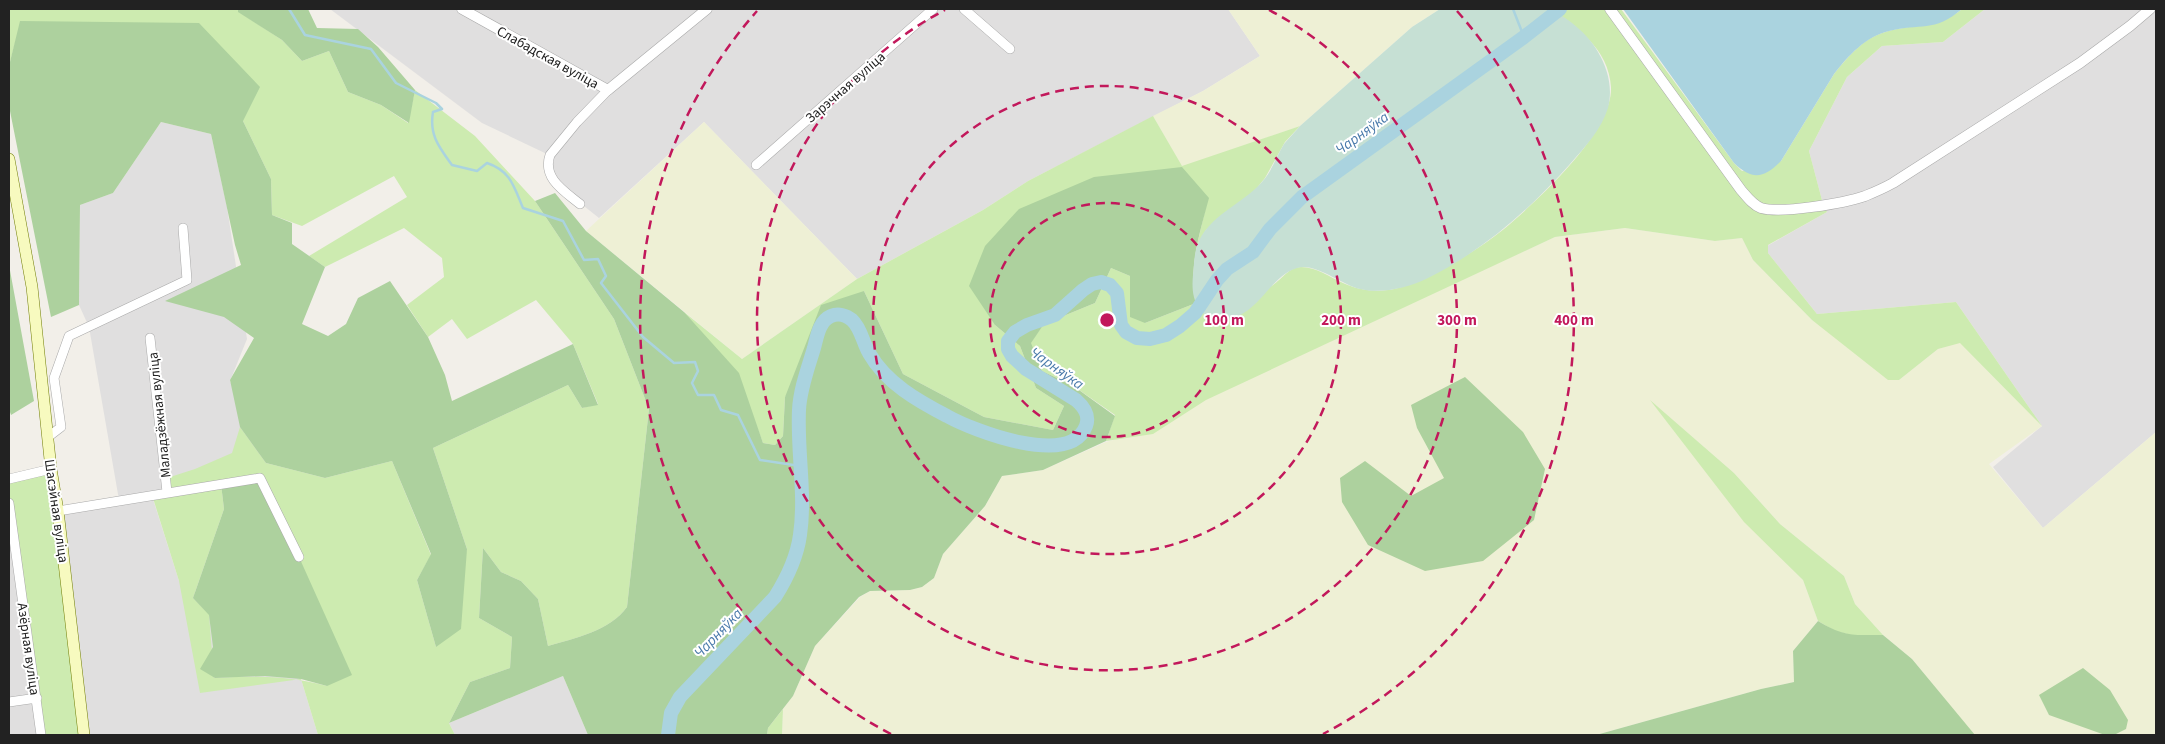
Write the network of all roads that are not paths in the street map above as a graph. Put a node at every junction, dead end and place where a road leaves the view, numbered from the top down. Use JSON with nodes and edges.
{"nodes":[{"id":1,"x":462,"y":9,"type":"edge"},
{"id":2,"x":707,"y":9,"type":"edge"},
{"id":3,"x":933,"y":9,"type":"edge"},
{"id":4,"x":964,"y":9,"type":"edge"},
{"id":5,"x":1610,"y":9,"type":"edge"},
{"id":6,"x":2150,"y":9,"type":"edge"},
{"id":7,"x":1010,"y":49,"type":"dead end"},
{"id":8,"x":608,"y":90,"type":"junction"},
{"id":9,"x":9,"y":159,"type":"edge"},
{"id":10,"x":756,"y":165,"type":"dead end"},
{"id":11,"x":580,"y":204,"type":"dead end"},
{"id":12,"x":183,"y":228,"type":"dead end"},
{"id":13,"x":150,"y":338,"type":"dead end"},
{"id":14,"x":48,"y":437,"type":"junction"},
{"id":15,"x":51,"y":469,"type":"junction"},
{"id":16,"x":9,"y":479,"type":"edge"},
{"id":17,"x":167,"y":492,"type":"junction"},
{"id":18,"x":9,"y":503,"type":"edge"},
{"id":19,"x":58,"y":511,"type":"junction"},
{"id":20,"x":299,"y":557,"type":"dead end"},
{"id":21,"x":36,"y":698,"type":"junction"},
{"id":22,"x":9,"y":702,"type":"edge"},
{"id":23,"x":40,"y":735,"type":"edge"},
{"id":24,"x":84,"y":735,"type":"edge"}],
"edges":[{"from":1,"to":8,"type":"street","name":"Слабадская вуліца"},
{"from":2,"to":8,"type":"street"},
{"from":3,"to":10,"type":"street","name":"Зарэчная вуліца"},
{"from":4,"to":7,"type":"street"},
{"from":5,"to":6,"type":"street"},
{"from":8,"to":11,"type":"street"},
{"from":9,"to":14,"type":"main road","name":"Шасэйная вуліца"},
{"from":12,"to":14,"type":"street"},
{"from":13,"to":17,"type":"street","name":"Маладзёжная вуліца"},
{"from":14,"to":15,"type":"main road","name":"Шасэйная вуліца"},
{"from":15,"to":16,"type":"street"},
{"from":15,"to":19,"type":"main road","name":"Шасэйная вуліца"},
{"from":17,"to":19,"type":"street","name":"Маладзёжная вуліца"},
{"from":17,"to":20,"type":"street","name":"Маладзёжная вуліца"},
{"from":18,"to":21,"type":"street","name":"Азёрная вуліца"},
{"from":19,"to":24,"type":"main road","name":"Шасэйная вуліца"},
{"from":21,"to":22,"type":"street"},
{"from":21,"to":23,"type":"street","name":"Азёрная вуліца"}]}
